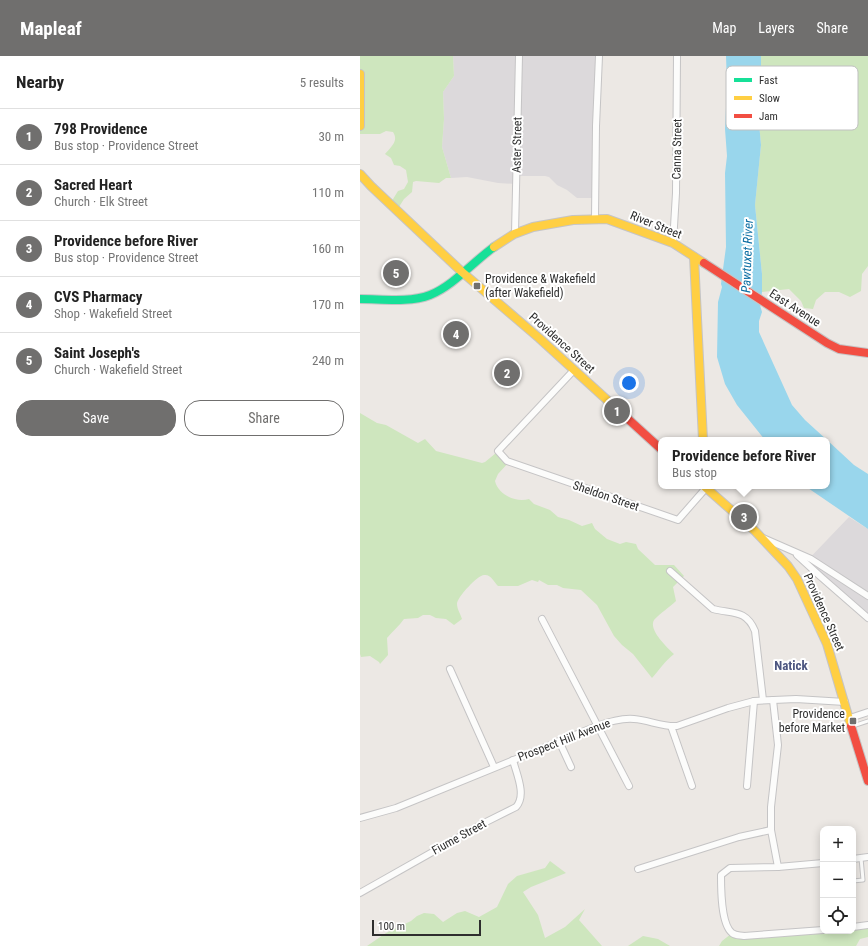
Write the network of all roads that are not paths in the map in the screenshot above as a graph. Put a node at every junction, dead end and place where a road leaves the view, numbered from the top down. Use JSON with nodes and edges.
{"nodes":[{"id":1,"x":519,"y":56,"type":"edge"},
{"id":2,"x":599,"y":56,"type":"edge"},
{"id":3,"x":677,"y":56,"type":"edge"},
{"id":4,"x":360,"y":74,"type":"edge"},
{"id":5,"x":360,"y":126,"type":"edge"},
{"id":6,"x":360,"y":174,"type":"edge"},
{"id":7,"x":595,"y":218,"type":"junction"},
{"id":8,"x":515,"y":233,"type":"junction"},
{"id":9,"x":673,"y":243,"type":"junction"},
{"id":10,"x":694,"y":256,"type":"junction"},
{"id":11,"x":462,"y":272,"type":"junction"},
{"id":12,"x":360,"y":299,"type":"edge"},
{"id":13,"x":868,"y":353,"type":"edge"},
{"id":14,"x":574,"y":370,"type":"junction"},
{"id":15,"x":703,"y":437,"type":"edge"},
{"id":16,"x":658,"y":446,"type":"edge"},
{"id":17,"x":703,"y":489,"type":"edge"},
{"id":18,"x":707,"y":489,"type":"edge"},
{"id":19,"x":760,"y":536,"type":"junction"},
{"id":20,"x":794,"y":552,"type":"junction"},
{"id":21,"x":670,"y":571,"type":"dead end"},
{"id":22,"x":868,"y":596,"type":"edge"},
{"id":23,"x":868,"y":618,"type":"edge"},
{"id":24,"x":542,"y":619,"type":"dead end"},
{"id":25,"x":450,"y":669,"type":"dead end"},
{"id":26,"x":763,"y":700,"type":"junction"},
{"id":27,"x":773,"y":700,"type":"junction"},
{"id":28,"x":754,"y":701,"type":"junction"},
{"id":29,"x":845,"y":702,"type":"junction"},
{"id":30,"x":868,"y":712,"type":"edge"},
{"id":31,"x":868,"y":721,"type":"edge"},
{"id":32,"x":851,"y":722,"type":"junction"},
{"id":33,"x":597,"y":726,"type":"junction"},
{"id":34,"x":671,"y":726,"type":"junction"},
{"id":35,"x":559,"y":741,"type":"junction"},
{"id":36,"x":513,"y":760,"type":"junction"},
{"id":37,"x":494,"y":767,"type":"junction"},
{"id":38,"x":571,"y":767,"type":"dead end"},
{"id":39,"x":867,"y":775,"type":"edge"},
{"id":40,"x":629,"y":786,"type":"dead end"},
{"id":41,"x":692,"y":786,"type":"dead end"},
{"id":42,"x":747,"y":786,"type":"dead end"},
{"id":43,"x":360,"y":818,"type":"edge"},
{"id":44,"x":771,"y":830,"type":"junction"},
{"id":45,"x":861,"y":858,"type":"junction"},
{"id":46,"x":868,"y":858,"type":"edge"},
{"id":47,"x":856,"y":859,"type":"edge"},
{"id":48,"x":820,"y":863,"type":"edge"},
{"id":49,"x":778,"y":867,"type":"junction"},
{"id":50,"x":638,"y":869,"type":"dead end"},
{"id":51,"x":856,"y":881,"type":"edge"},
{"id":52,"x":360,"y":893,"type":"edge"},
{"id":53,"x":868,"y":925,"type":"edge"},
{"id":54,"x":856,"y":927,"type":"edge"},
{"id":55,"x":820,"y":930,"type":"edge"}],
"edges":[{"from":1,"to":8,"type":"street","name":"Aster Street"},
{"from":2,"to":7,"type":"street"},
{"from":3,"to":9,"type":"street","name":"Canna Street"},
{"from":4,"to":5,"type":"main road"},
{"from":6,"to":11,"type":"main road","name":"Providence Street"},
{"from":7,"to":8,"type":"main road","name":"River Street"},
{"from":7,"to":9,"type":"main road","name":"River Street"},
{"from":8,"to":11,"type":"main road","name":"River Street"},
{"from":9,"to":10,"type":"main road","name":"River Street"},
{"from":10,"to":13,"type":"main road","name":"East Avenue"},
{"from":10,"to":15,"type":"main road"},
{"from":11,"to":12,"type":"main road","name":"River Street"},
{"from":11,"to":14,"type":"main road","name":"Providence Street"},
{"from":14,"to":16,"type":"main road","name":"Providence Street"},
{"from":14,"to":17,"type":"street","name":"Sheldon Street"},
{"from":18,"to":19,"type":"main road","name":"Providence Street"},
{"from":19,"to":20,"type":"street"},
{"from":19,"to":29,"type":"main road","name":"Providence Street"},
{"from":20,"to":22,"type":"street"},
{"from":20,"to":23,"type":"street"},
{"from":21,"to":26,"type":"street"},
{"from":24,"to":33,"type":"street"},
{"from":25,"to":37,"type":"street"},
{"from":26,"to":27,"type":"street","name":"Prospect Hill Avenue"},
{"from":26,"to":28,"type":"street","name":"Prospect Hill Avenue"},
{"from":27,"to":29,"type":"street","name":"Prospect Hill Avenue"},
{"from":27,"to":44,"type":"street"},
{"from":28,"to":34,"type":"street","name":"Prospect Hill Avenue"},
{"from":28,"to":42,"type":"street"},
{"from":29,"to":32,"type":"main road","name":"Providence Street"},
{"from":30,"to":32,"type":"street"},
{"from":31,"to":32,"type":"lane"},
{"from":32,"to":39,"type":"main road","name":"Providence Street"},
{"from":33,"to":34,"type":"street","name":"Prospect Hill Avenue"},
{"from":33,"to":35,"type":"street","name":"Prospect Hill Avenue"},
{"from":33,"to":40,"type":"street"},
{"from":34,"to":41,"type":"street"},
{"from":35,"to":36,"type":"street","name":"Prospect Hill Avenue"},
{"from":35,"to":38,"type":"street"},
{"from":36,"to":37,"type":"street","name":"Prospect Hill Avenue"},
{"from":36,"to":52,"type":"street","name":"Fiume Street"},
{"from":37,"to":43,"type":"street","name":"Prospect Hill Avenue"},
{"from":44,"to":49,"type":"street"},
{"from":44,"to":50,"type":"street"},
{"from":45,"to":46,"type":"street"},
{"from":45,"to":47,"type":"street"},
{"from":45,"to":51,"type":"lane"},
{"from":48,"to":49,"type":"street"},
{"from":49,"to":55,"type":"street"},
{"from":53,"to":54,"type":"street"}]}
